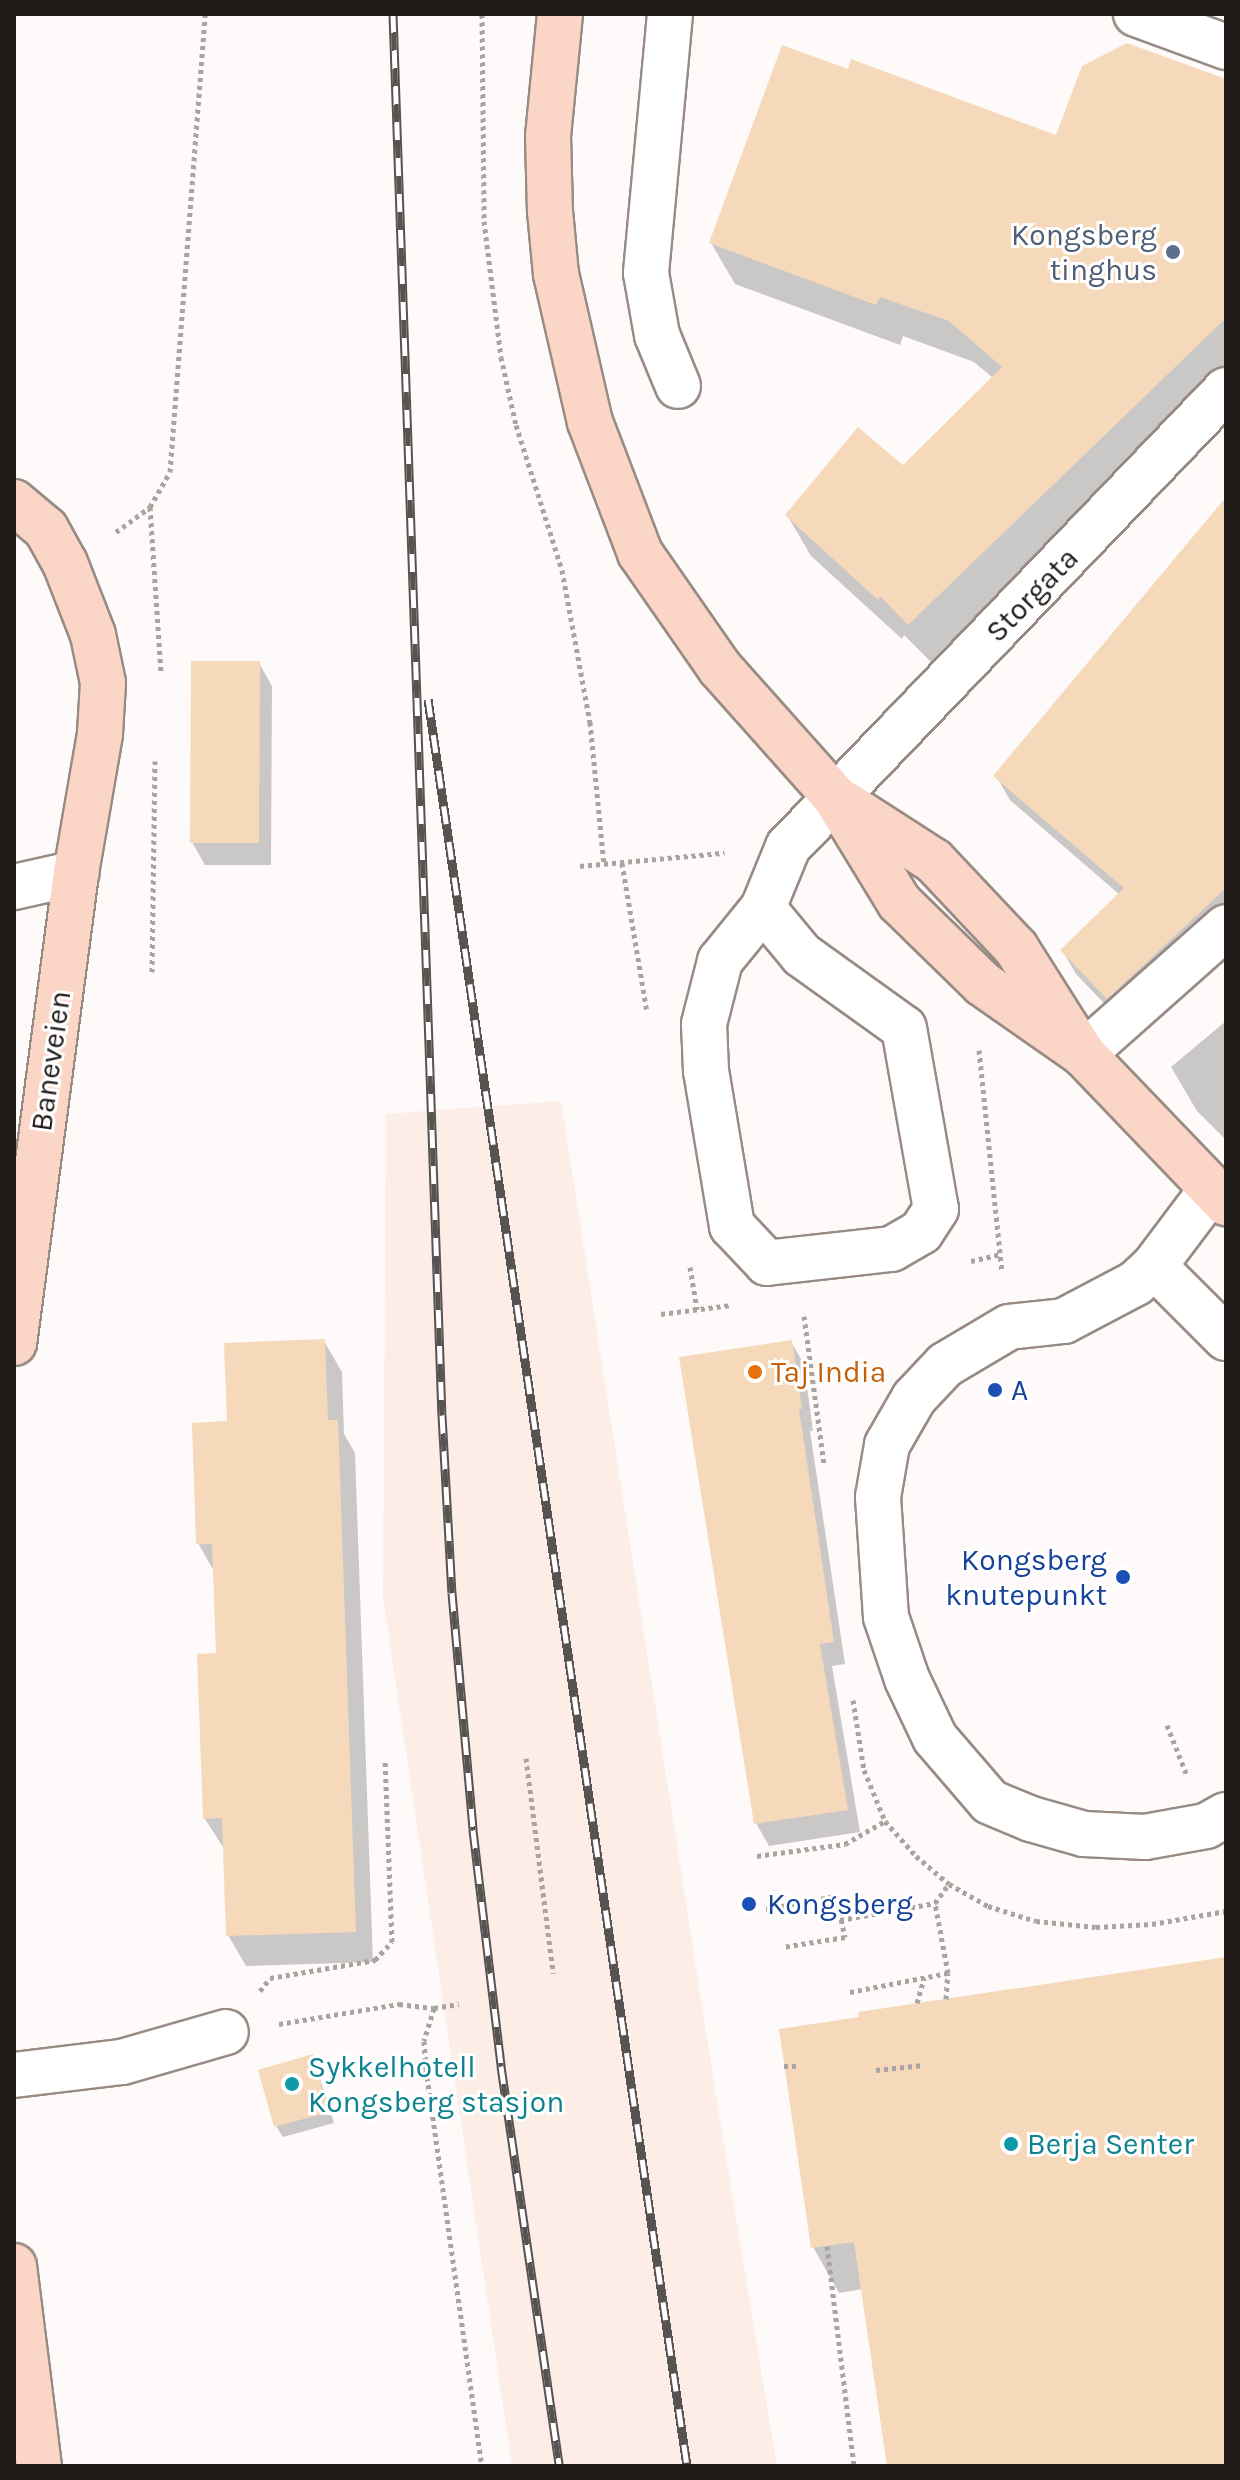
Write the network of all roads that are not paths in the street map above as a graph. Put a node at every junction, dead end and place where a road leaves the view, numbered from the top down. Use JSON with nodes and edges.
{"nodes":[{"id":1,"x":560,"y":14,"type":"edge"},
{"id":2,"x":670,"y":14,"type":"edge"},
{"id":3,"x":1136,"y":14,"type":"edge"},
{"id":4,"x":1226,"y":47,"type":"edge"},
{"id":5,"x":678,"y":386,"type":"dead end"},
{"id":6,"x":1226,"y":390,"type":"edge"},
{"id":7,"x":14,"y":502,"type":"edge"},
{"id":8,"x":835,"y":797,"type":"junction"},
{"id":9,"x":76,"y":873,"type":"junction"},
{"id":10,"x":14,"y":887,"type":"edge"},
{"id":11,"x":763,"y":908,"type":"junction"},
{"id":12,"x":1226,"y":927,"type":"edge"},
{"id":13,"x":1083,"y":1054,"type":"junction"},
{"id":14,"x":1219,"y":1196,"type":"edge"},
{"id":15,"x":1154,"y":1266,"type":"junction"},
{"id":16,"x":1226,"y":1338,"type":"edge"},
{"id":17,"x":14,"y":1343,"type":"edge"},
{"id":18,"x":1226,"y":1815,"type":"edge"},
{"id":19,"x":226,"y":2032,"type":"road end"},
{"id":20,"x":14,"y":2075,"type":"edge"},
{"id":21,"x":14,"y":2266,"type":"edge"},
{"id":22,"x":39,"y":2466,"type":"edge"}],
"edges":[{"from":1,"to":8,"type":"main road"},
{"from":2,"to":5,"type":"street"},
{"from":3,"to":4,"type":"street"},
{"from":6,"to":8,"type":"street","name":"Storgata"},
{"from":7,"to":9,"type":"main road","name":"Baneveien"},
{"from":8,"to":11,"type":"street","name":"Storgata"},
{"from":8,"to":13,"type":"main road"},
{"from":9,"to":10,"type":"street"},
{"from":9,"to":17,"type":"main road","name":"Baneveien"},
{"from":11,"to":11,"type":"street"},
{"from":12,"to":13,"type":"street"},
{"from":13,"to":14,"type":"main road"},
{"from":14,"to":15,"type":"street"},
{"from":15,"to":16,"type":"street"},
{"from":15,"to":18,"type":"street"},
{"from":19,"to":20,"type":"street"},
{"from":21,"to":22,"type":"main road"}]}
